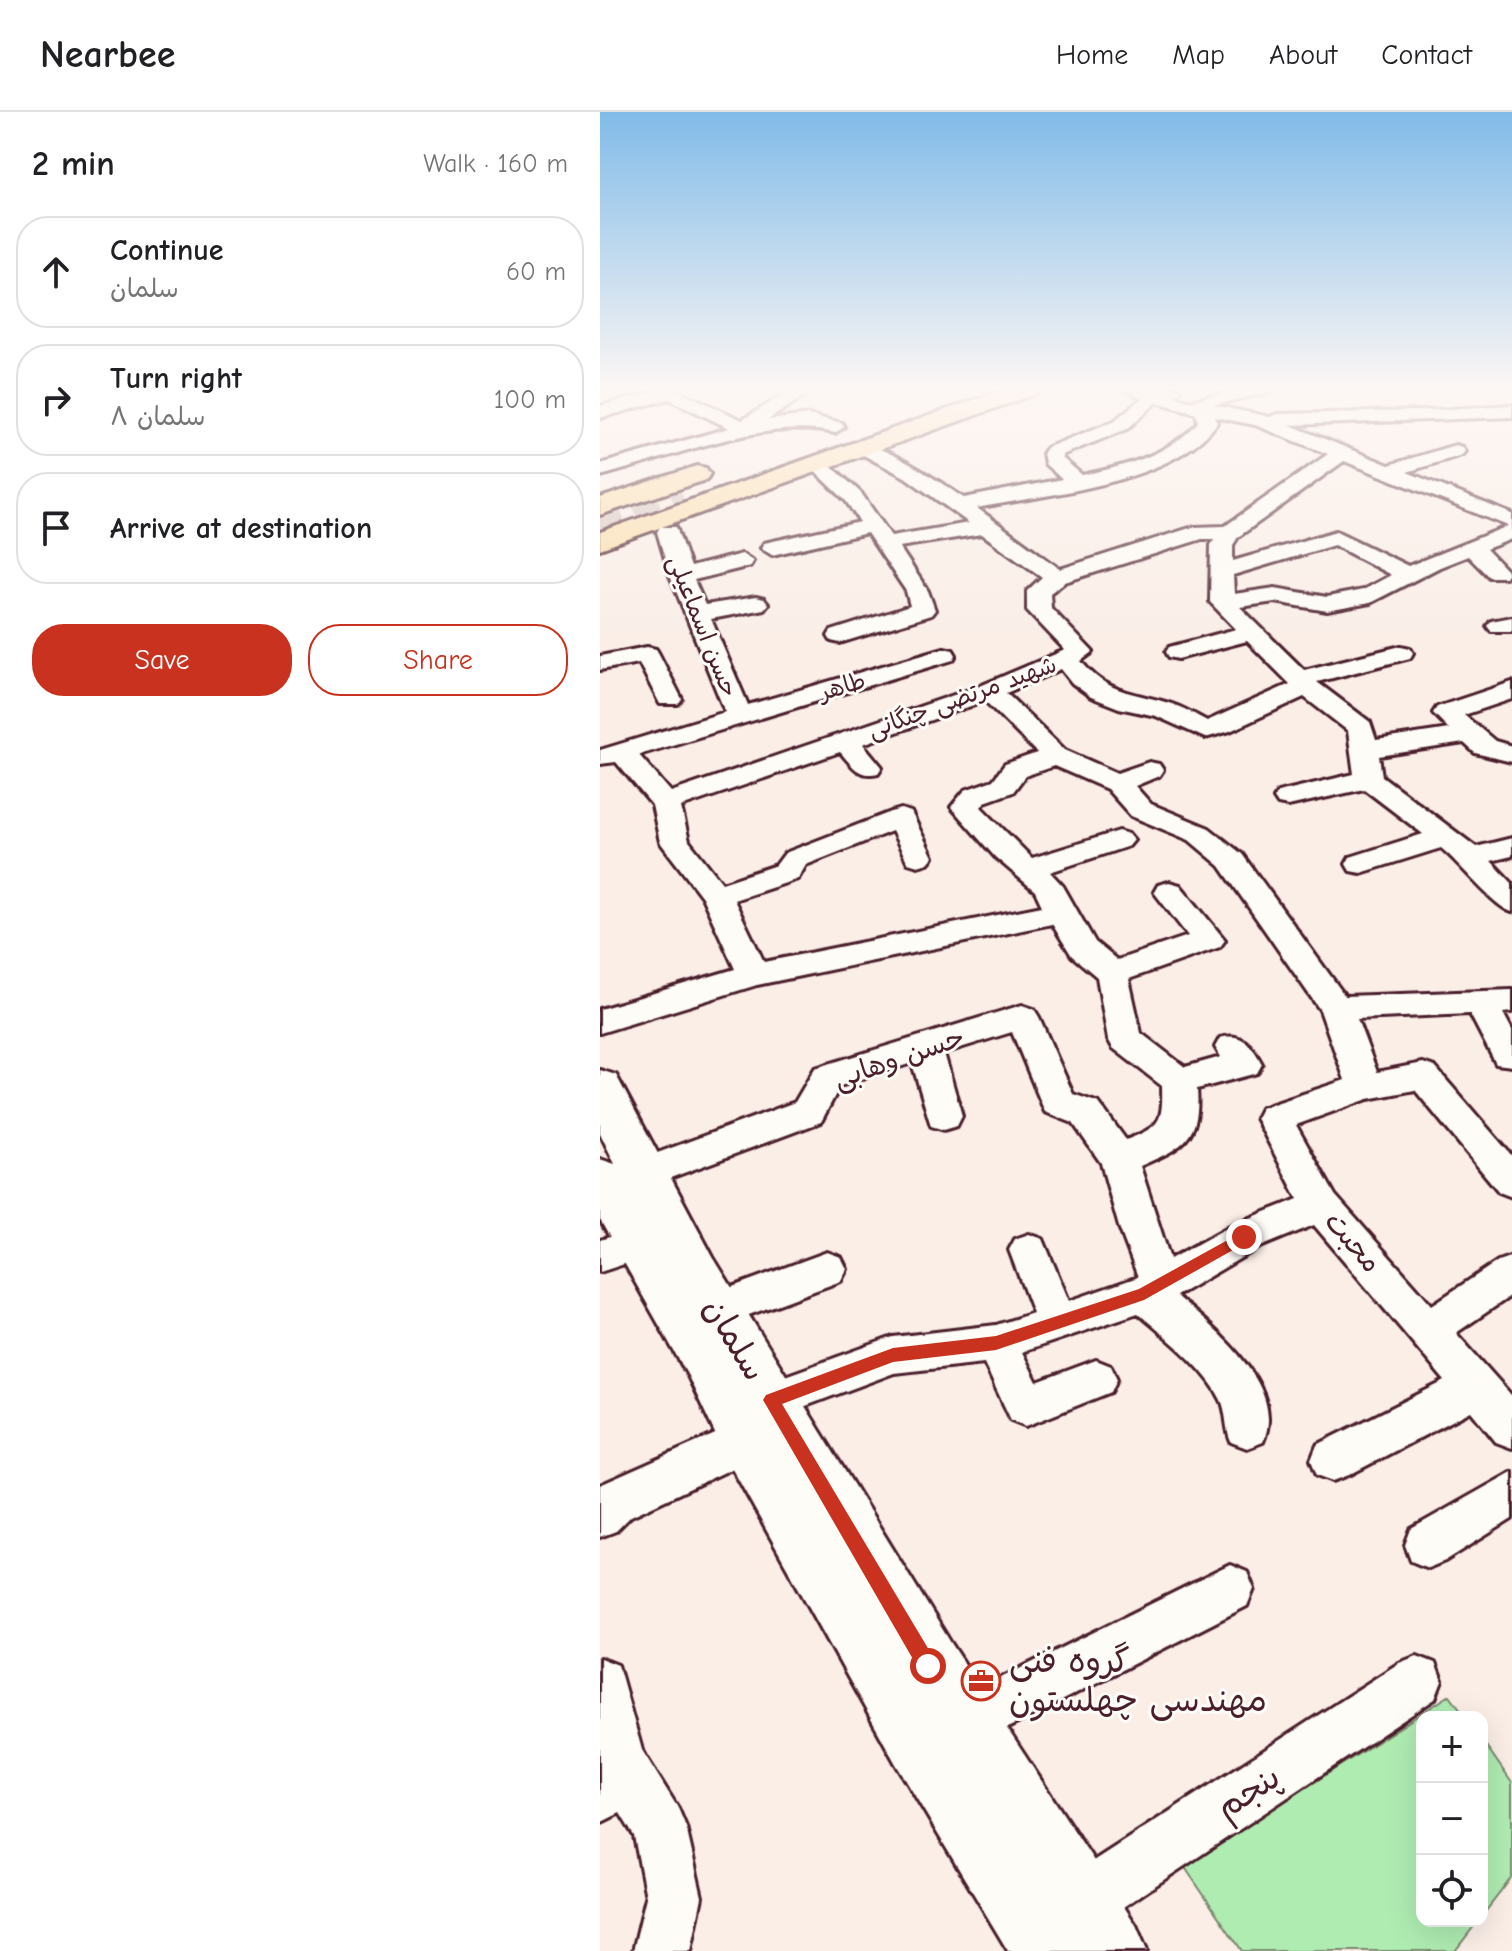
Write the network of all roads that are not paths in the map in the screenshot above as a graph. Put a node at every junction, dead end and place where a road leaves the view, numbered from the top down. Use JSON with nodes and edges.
{"nodes":[{"id":1,"x":634,"y":474,"type":"edge"},
{"id":2,"x":705,"y":474,"type":"edge"},
{"id":3,"x":731,"y":474,"type":"edge"},
{"id":4,"x":739,"y":474,"type":"edge"},
{"id":5,"x":773,"y":474,"type":"edge"},
{"id":6,"x":829,"y":474,"type":"edge"},
{"id":7,"x":913,"y":474,"type":"edge"},
{"id":8,"x":1069,"y":474,"type":"edge"},
{"id":9,"x":1114,"y":474,"type":"edge"},
{"id":10,"x":1306,"y":474,"type":"edge"},
{"id":11,"x":1390,"y":474,"type":"edge"},
{"id":12,"x":1076,"y":480,"type":"junction"},
{"id":13,"x":1426,"y":488,"type":"junction"},
{"id":14,"x":667,"y":497,"type":"junction"},
{"id":15,"x":1392,"y":499,"type":"dead end"},
{"id":16,"x":961,"y":505,"type":"junction"},
{"id":17,"x":600,"y":507,"type":"edge"},
{"id":18,"x":1200,"y":514,"type":"dead end"},
{"id":19,"x":1512,"y":521,"type":"edge"},
{"id":20,"x":986,"y":527,"type":"junction"},
{"id":21,"x":1233,"y":531,"type":"junction"},
{"id":22,"x":668,"y":532,"type":"dead end"},
{"id":23,"x":1512,"y":532,"type":"edge"},
{"id":24,"x":879,"y":534,"type":"junction"},
{"id":25,"x":600,"y":541,"type":"edge"},
{"id":26,"x":1471,"y":547,"type":"junction"},
{"id":27,"x":772,"y":548,"type":"dead end"},
{"id":28,"x":742,"y":561,"type":"dead end"},
{"id":29,"x":1222,"y":571,"type":"junction"},
{"id":30,"x":1497,"y":572,"type":"dead end"},
{"id":31,"x":1408,"y":575,"type":"junction"},
{"id":32,"x":681,"y":576,"type":"junction"},
{"id":33,"x":1057,"y":577,"type":"junction"},
{"id":34,"x":1222,"y":602,"type":"junction"},
{"id":35,"x":756,"y":604,"type":"dead end"},
{"id":36,"x":696,"y":614,"type":"junction"},
{"id":37,"x":1252,"y":632,"type":"junction"},
{"id":38,"x":840,"y":636,"type":"dead end"},
{"id":39,"x":1178,"y":652,"type":"dead end"},
{"id":40,"x":1401,"y":653,"type":"dead end"},
{"id":41,"x":944,"y":655,"type":"dead end"},
{"id":42,"x":1067,"y":660,"type":"junction"},
{"id":43,"x":600,"y":663,"type":"edge"},
{"id":44,"x":1303,"y":682,"type":"junction"},
{"id":45,"x":1512,"y":690,"type":"edge"},
{"id":46,"x":989,"y":691,"type":"junction"},
{"id":47,"x":669,"y":699,"type":"dead end"},
{"id":48,"x":740,"y":716,"type":"junction"},
{"id":49,"x":1470,"y":734,"type":"junction"},
{"id":50,"x":844,"y":739,"type":"junction"},
{"id":51,"x":1364,"y":750,"type":"junction"},
{"id":52,"x":1512,"y":754,"type":"edge"},
{"id":53,"x":611,"y":755,"type":"edge"},
{"id":54,"x":1055,"y":756,"type":"junction"},
{"id":55,"x":868,"y":767,"type":"dead end"},
{"id":56,"x":1149,"y":770,"type":"dead end"},
{"id":57,"x":1369,"y":779,"type":"junction"},
{"id":58,"x":1117,"y":783,"type":"junction"},
{"id":59,"x":1288,"y":798,"type":"dead end"},
{"id":60,"x":666,"y":803,"type":"junction"},
{"id":61,"x":1445,"y":837,"type":"junction"},
{"id":62,"x":1119,"y":840,"type":"dead end"},
{"id":63,"x":1512,"y":847,"type":"edge"},
{"id":64,"x":918,"y":857,"type":"dead end"},
{"id":65,"x":1471,"y":857,"type":"junction"},
{"id":66,"x":1361,"y":864,"type":"dead end"},
{"id":67,"x":1025,"y":870,"type":"junction"},
{"id":68,"x":1169,"y":892,"type":"dead end"},
{"id":69,"x":716,"y":895,"type":"junction"},
{"id":70,"x":1509,"y":895,"type":"edge"},
{"id":71,"x":1061,"y":912,"type":"junction"},
{"id":72,"x":1112,"y":973,"type":"junction"},
{"id":73,"x":754,"y":975,"type":"junction"},
{"id":74,"x":1496,"y":1002,"type":"edge"},
{"id":75,"x":1336,"y":1008,"type":"junction"},
{"id":76,"x":600,"y":1021,"type":"edge"},
{"id":77,"x":925,"y":1047,"type":"junction"},
{"id":78,"x":1232,"y":1047,"type":"dead end"},
{"id":79,"x":1508,"y":1055,"type":"dead end"},
{"id":80,"x":1179,"y":1081,"type":"junction"},
{"id":81,"x":600,"y":1087,"type":"edge"},
{"id":82,"x":1365,"y":1087,"type":"junction"},
{"id":83,"x":944,"y":1116,"type":"dead end"},
{"id":84,"x":1119,"y":1159,"type":"junction"},
{"id":85,"x":623,"y":1175,"type":"edge"},
{"id":86,"x":1512,"y":1182,"type":"edge"},
{"id":87,"x":1321,"y":1206,"type":"junction"},
{"id":88,"x":638,"y":1244,"type":"edge"},
{"id":89,"x":1029,"y":1250,"type":"dead end"},
{"id":90,"x":827,"y":1269,"type":"dead end"},
{"id":91,"x":1512,"y":1273,"type":"edge"},
{"id":92,"x":1153,"y":1290,"type":"junction"},
{"id":93,"x":719,"y":1309,"type":"junction"},
{"id":94,"x":1057,"y":1322,"type":"junction"},
{"id":95,"x":1429,"y":1329,"type":"junction"},
{"id":96,"x":996,"y":1343,"type":"junction"},
{"id":97,"x":1096,"y":1379,"type":"dead end"},
{"id":98,"x":1478,"y":1386,"type":"junction"},
{"id":99,"x":759,"y":1420,"type":"junction"},
{"id":100,"x":1247,"y":1428,"type":"dead end"},
{"id":101,"x":1512,"y":1428,"type":"edge"},
{"id":102,"x":1333,"y":1460,"type":"dead end"},
{"id":103,"x":1512,"y":1494,"type":"edge"},
{"id":104,"x":600,"y":1515,"type":"edge"},
{"id":105,"x":1428,"y":1545,"type":"dead end"},
{"id":106,"x":1230,"y":1589,"type":"dead end"},
{"id":107,"x":1417,"y":1681,"type":"dead end"},
{"id":108,"x":600,"y":1683,"type":"edge"},
{"id":109,"x":964,"y":1723,"type":"junction"},
{"id":110,"x":609,"y":1778,"type":"edge"},
{"id":111,"x":1080,"y":1935,"type":"edge"},
{"id":112,"x":662,"y":1951,"type":"edge"}],
"edges":[{"from":1,"to":14,"type":"street"},
{"from":2,"to":14,"type":"main road"},
{"from":3,"to":14,"type":"main road"},
{"from":4,"to":14,"type":"main road"},
{"from":5,"to":14,"type":"main road"},
{"from":6,"to":24,"type":"street"},
{"from":7,"to":16,"type":"street"},
{"from":8,"to":12,"type":"street"},
{"from":9,"to":12,"type":"street"},
{"from":10,"to":21,"type":"street"},
{"from":11,"to":13,"type":"street"},
{"from":12,"to":16,"type":"street"},
{"from":13,"to":15,"type":"street"},
{"from":13,"to":19,"type":"street"},
{"from":14,"to":17,"type":"main road"},
{"from":14,"to":25,"type":"main road"},
{"from":16,"to":20,"type":"street"},
{"from":18,"to":21,"type":"street"},
{"from":20,"to":24,"type":"street"},
{"from":20,"to":33,"type":"street"},
{"from":21,"to":29,"type":"street"},
{"from":21,"to":33,"type":"street"},
{"from":22,"to":32,"type":"street","name":"حسن اسماعیلی"},
{"from":23,"to":26,"type":"street"},
{"from":24,"to":27,"type":"street"},
{"from":24,"to":38,"type":"street"},
{"from":26,"to":30,"type":"street"},
{"from":26,"to":31,"type":"street"},
{"from":28,"to":32,"type":"street"},
{"from":29,"to":31,"type":"street"},
{"from":29,"to":34,"type":"street"},
{"from":31,"to":34,"type":"street"},
{"from":32,"to":36,"type":"street","name":"حسن اسماعیلی"},
{"from":33,"to":42,"type":"street","name":"شهید مرتضی چنگانی"},
{"from":34,"to":37,"type":"street"},
{"from":35,"to":36,"type":"street"},
{"from":36,"to":48,"type":"street","name":"حسن اسماعیلی"},
{"from":37,"to":39,"type":"street"},
{"from":37,"to":44,"type":"street"},
{"from":40,"to":44,"type":"street"},
{"from":41,"to":48,"type":"street","name":"طاهر"},
{"from":42,"to":44,"type":"street"},
{"from":42,"to":46,"type":"street","name":"شهید مرتضی چنگانی"},
{"from":43,"to":47,"type":"street"},
{"from":44,"to":51,"type":"street"},
{"from":45,"to":49,"type":"street"},
{"from":46,"to":50,"type":"street","name":"شهید مرتضی چنگانی"},
{"from":46,"to":54,"type":"street"},
{"from":48,"to":53,"type":"street","name":"حسن اسماعیلی"},
{"from":49,"to":51,"type":"street"},
{"from":49,"to":52,"type":"street"},
{"from":50,"to":55,"type":"street"},
{"from":50,"to":60,"type":"street","name":"شهید مرتضی چنگانی"},
{"from":51,"to":57,"type":"street"},
{"from":53,"to":60,"type":"street"},
{"from":54,"to":58,"type":"street"},
{"from":54,"to":67,"type":"street"},
{"from":56,"to":58,"type":"street"},
{"from":57,"to":59,"type":"street"},
{"from":57,"to":61,"type":"street"},
{"from":58,"to":75,"type":"street"},
{"from":60,"to":69,"type":"street"},
{"from":61,"to":65,"type":"street"},
{"from":61,"to":66,"type":"street"},
{"from":62,"to":67,"type":"street"},
{"from":63,"to":65,"type":"street"},
{"from":64,"to":69,"type":"street"},
{"from":65,"to":70,"type":"street"},
{"from":67,"to":71,"type":"street"},
{"from":68,"to":72,"type":"street"},
{"from":69,"to":73,"type":"street"},
{"from":71,"to":72,"type":"street"},
{"from":71,"to":73,"type":"street"},
{"from":72,"to":80,"type":"street"},
{"from":73,"to":76,"type":"street"},
{"from":74,"to":75,"type":"street"},
{"from":74,"to":79,"type":"street"},
{"from":75,"to":82,"type":"street"},
{"from":77,"to":83,"type":"street"},
{"from":77,"to":84,"type":"street","name":"حسن وهابی"},
{"from":77,"to":85,"type":"street","name":"حسن وهابی"},
{"from":78,"to":80,"type":"street"},
{"from":80,"to":84,"type":"street"},
{"from":81,"to":85,"type":"main road","name":"سلمان"},
{"from":82,"to":86,"type":"street"},
{"from":82,"to":87,"type":"street","name":"محبت"},
{"from":84,"to":92,"type":"street"},
{"from":85,"to":88,"type":"main road","name":"سلمان"},
{"from":87,"to":92,"type":"street"},
{"from":87,"to":95,"type":"street","name":"محبت"},
{"from":88,"to":93,"type":"main road","name":"سلمان"},
{"from":88,"to":99,"type":"main road","name":"سلمان"},
{"from":89,"to":94,"type":"street"},
{"from":90,"to":93,"type":"street"},
{"from":91,"to":95,"type":"street"},
{"from":92,"to":94,"type":"street"},
{"from":92,"to":100,"type":"street"},
{"from":93,"to":99,"type":"main road","name":"سلمان"},
{"from":94,"to":96,"type":"street"},
{"from":95,"to":98,"type":"street","name":"محبت"},
{"from":96,"to":97,"type":"street"},
{"from":96,"to":99,"type":"street"},
{"from":98,"to":101,"type":"street","name":"محبت"},
{"from":98,"to":102,"type":"street"},
{"from":99,"to":104,"type":"street"},
{"from":99,"to":109,"type":"main road","name":"سلمان"},
{"from":99,"to":111,"type":"main road","name":"سلمان"},
{"from":103,"to":105,"type":"street"},
{"from":106,"to":109,"type":"street"},
{"from":107,"to":111,"type":"street","name":"پنجم"},
{"from":108,"to":110,"type":"street"},
{"from":109,"to":111,"type":"main road","name":"سلمان"},
{"from":110,"to":112,"type":"street"}]}
